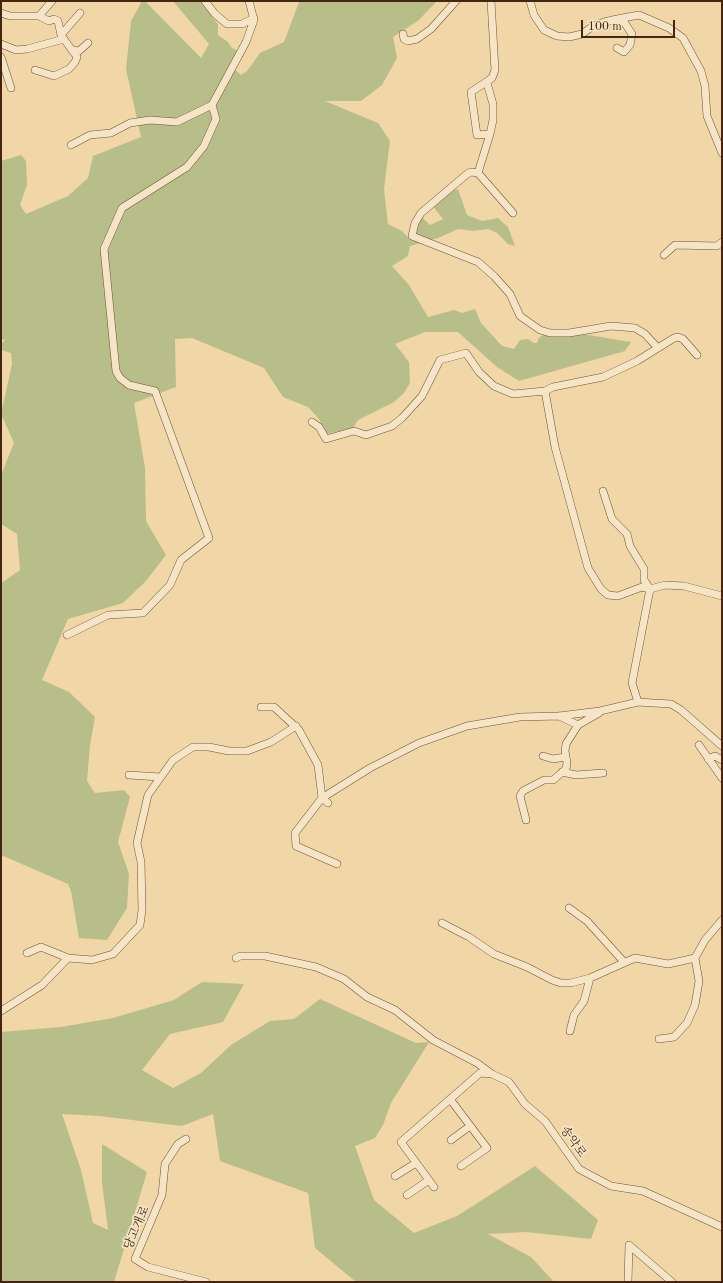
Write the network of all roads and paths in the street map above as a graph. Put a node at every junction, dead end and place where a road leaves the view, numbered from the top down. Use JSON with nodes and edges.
{"nodes":[{"id":1,"x":52,"y":1,"type":"edge"},
{"id":2,"x":205,"y":1,"type":"edge"},
{"id":3,"x":249,"y":1,"type":"edge"},
{"id":4,"x":456,"y":1,"type":"edge"},
{"id":5,"x":491,"y":1,"type":"edge"},
{"id":6,"x":530,"y":1,"type":"edge"},
{"id":7,"x":1,"y":13,"type":"edge"},
{"id":8,"x":80,"y":13,"type":"dead end"},
{"id":9,"x":39,"y":16,"type":"junction"},
{"id":10,"x":254,"y":18,"type":"junction"},
{"id":11,"x":617,"y":19,"type":"junction"},
{"id":12,"x":403,"y":34,"type":"dead end"},
{"id":13,"x":62,"y":37,"type":"junction"},
{"id":14,"x":88,"y":43,"type":"dead end"},
{"id":15,"x":1,"y":44,"type":"edge"},
{"id":16,"x":617,"y":48,"type":"dead end"},
{"id":17,"x":72,"y":50,"type":"junction"},
{"id":18,"x":1,"y":58,"type":"edge"},
{"id":19,"x":35,"y":70,"type":"dead end"},
{"id":20,"x":487,"y":83,"type":"junction"},
{"id":21,"x":11,"y":88,"type":"dead end"},
{"id":22,"x":212,"y":104,"type":"junction"},
{"id":23,"x":490,"y":134,"type":"junction"},
{"id":24,"x":71,"y":145,"type":"dead end"},
{"id":25,"x":722,"y":153,"type":"edge"},
{"id":26,"x":478,"y":173,"type":"junction"},
{"id":27,"x":513,"y":213,"type":"dead end"},
{"id":28,"x":722,"y":242,"type":"edge"},
{"id":29,"x":664,"y":255,"type":"dead end"},
{"id":30,"x":657,"y":347,"type":"junction"},
{"id":31,"x":697,"y":355,"type":"dead end"},
{"id":32,"x":545,"y":391,"type":"junction"},
{"id":33,"x":312,"y":422,"type":"dead end"},
{"id":34,"x":603,"y":491,"type":"dead end"},
{"id":35,"x":650,"y":589,"type":"junction"},
{"id":36,"x":722,"y":596,"type":"edge"},
{"id":37,"x":68,"y":635,"type":"dead end"},
{"id":38,"x":638,"y":702,"type":"junction"},
{"id":39,"x":261,"y":707,"type":"dead end"},
{"id":40,"x":605,"y":710,"type":"junction"},
{"id":41,"x":559,"y":716,"type":"junction"},
{"id":42,"x":578,"y":725,"type":"junction"},
{"id":43,"x":296,"y":726,"type":"junction"},
{"id":44,"x":699,"y":744,"type":"dead end"},
{"id":45,"x":722,"y":746,"type":"edge"},
{"id":46,"x":543,"y":756,"type":"dead end"},
{"id":47,"x":566,"y":758,"type":"junction"},
{"id":48,"x":708,"y":759,"type":"junction"},
{"id":49,"x":722,"y":760,"type":"edge"},
{"id":50,"x":562,"y":772,"type":"junction"},
{"id":51,"x":603,"y":773,"type":"dead end"},
{"id":52,"x":129,"y":775,"type":"dead end"},
{"id":53,"x":160,"y":777,"type":"junction"},
{"id":54,"x":722,"y":778,"type":"edge"},
{"id":55,"x":325,"y":801,"type":"junction"},
{"id":56,"x":526,"y":820,"type":"dead end"},
{"id":57,"x":337,"y":864,"type":"dead end"},
{"id":58,"x":569,"y":908,"type":"dead end"},
{"id":59,"x":722,"y":920,"type":"edge"},
{"id":60,"x":442,"y":923,"type":"dead end"},
{"id":61,"x":27,"y":953,"type":"dead end"},
{"id":62,"x":68,"y":958,"type":"junction"},
{"id":63,"x":236,"y":958,"type":"dead end"},
{"id":64,"x":695,"y":958,"type":"junction"},
{"id":65,"x":624,"y":962,"type":"junction"},
{"id":66,"x":590,"y":978,"type":"junction"},
{"id":67,"x":1,"y":1011,"type":"edge"},
{"id":68,"x":570,"y":1031,"type":"dead end"},
{"id":69,"x":659,"y":1039,"type":"dead end"},
{"id":70,"x":492,"y":1074,"type":"junction"},
{"id":71,"x":450,"y":1099,"type":"junction"},
{"id":72,"x":470,"y":1126,"type":"junction"},
{"id":73,"x":186,"y":1138,"type":"dead end"},
{"id":74,"x":451,"y":1140,"type":"dead end"},
{"id":75,"x":416,"y":1163,"type":"junction"},
{"id":76,"x":461,"y":1166,"type":"dead end"},
{"id":77,"x":395,"y":1176,"type":"dead end"},
{"id":78,"x":429,"y":1180,"type":"junction"},
{"id":79,"x":434,"y":1187,"type":"dead end"},
{"id":80,"x":407,"y":1194,"type":"dead end"},
{"id":81,"x":722,"y":1227,"type":"edge"},
{"id":82,"x":206,"y":1282,"type":"edge"},
{"id":83,"x":628,"y":1282,"type":"edge"},
{"id":84,"x":672,"y":1282,"type":"edge"}],
"edges":[{"from":1,"to":9,"type":"street"},
{"from":2,"to":10,"type":"street"},
{"from":3,"to":10,"type":"street"},
{"from":4,"to":12,"type":"street"},
{"from":5,"to":20,"type":"street"},
{"from":6,"to":11,"type":"street"},
{"from":7,"to":9,"type":"street"},
{"from":8,"to":13,"type":"street"},
{"from":9,"to":13,"type":"street"},
{"from":10,"to":22,"type":"street"},
{"from":11,"to":16,"type":"street"},
{"from":11,"to":25,"type":"street"},
{"from":13,"to":15,"type":"street"},
{"from":13,"to":17,"type":"street"},
{"from":14,"to":17,"type":"street"},
{"from":17,"to":19,"type":"street"},
{"from":18,"to":21,"type":"street"},
{"from":20,"to":23,"type":"street"},
{"from":20,"to":23,"type":"street"},
{"from":22,"to":24,"type":"street"},
{"from":22,"to":37,"type":"street"},
{"from":23,"to":26,"type":"street"},
{"from":26,"to":27,"type":"street"},
{"from":26,"to":30,"type":"street"},
{"from":28,"to":29,"type":"street"},
{"from":30,"to":31,"type":"street"},
{"from":30,"to":32,"type":"street"},
{"from":32,"to":33,"type":"street"},
{"from":32,"to":35,"type":"street"},
{"from":34,"to":35,"type":"street"},
{"from":35,"to":36,"type":"street"},
{"from":35,"to":38,"type":"street"},
{"from":38,"to":40,"type":"street"},
{"from":38,"to":45,"type":"street"},
{"from":39,"to":43,"type":"street"},
{"from":40,"to":41,"type":"street"},
{"from":40,"to":42,"type":"street"},
{"from":41,"to":42,"type":"street"},
{"from":41,"to":55,"type":"street"},
{"from":42,"to":47,"type":"street"},
{"from":43,"to":53,"type":"street"},
{"from":43,"to":55,"type":"street"},
{"from":44,"to":48,"type":"street"},
{"from":46,"to":47,"type":"street"},
{"from":47,"to":50,"type":"street"},
{"from":48,"to":49,"type":"street"},
{"from":48,"to":54,"type":"street"},
{"from":50,"to":51,"type":"street"},
{"from":50,"to":56,"type":"street"},
{"from":52,"to":53,"type":"street"},
{"from":53,"to":62,"type":"street"},
{"from":55,"to":57,"type":"street"},
{"from":58,"to":65,"type":"street"},
{"from":59,"to":64,"type":"street"},
{"from":60,"to":66,"type":"street"},
{"from":61,"to":62,"type":"street"},
{"from":62,"to":67,"type":"street"},
{"from":63,"to":70,"type":"street","name":"송악로"},
{"from":64,"to":65,"type":"street"},
{"from":64,"to":69,"type":"street"},
{"from":65,"to":66,"type":"street"},
{"from":66,"to":68,"type":"street"},
{"from":70,"to":71,"type":"street"},
{"from":70,"to":81,"type":"street","name":"송악로"},
{"from":71,"to":72,"type":"street"},
{"from":71,"to":75,"type":"street"},
{"from":72,"to":74,"type":"street"},
{"from":72,"to":76,"type":"street"},
{"from":73,"to":82,"type":"street","name":"당고개로"},
{"from":75,"to":77,"type":"street"},
{"from":75,"to":78,"type":"street"},
{"from":78,"to":79,"type":"street"},
{"from":78,"to":80,"type":"street"},
{"from":83,"to":84,"type":"street"}]}
